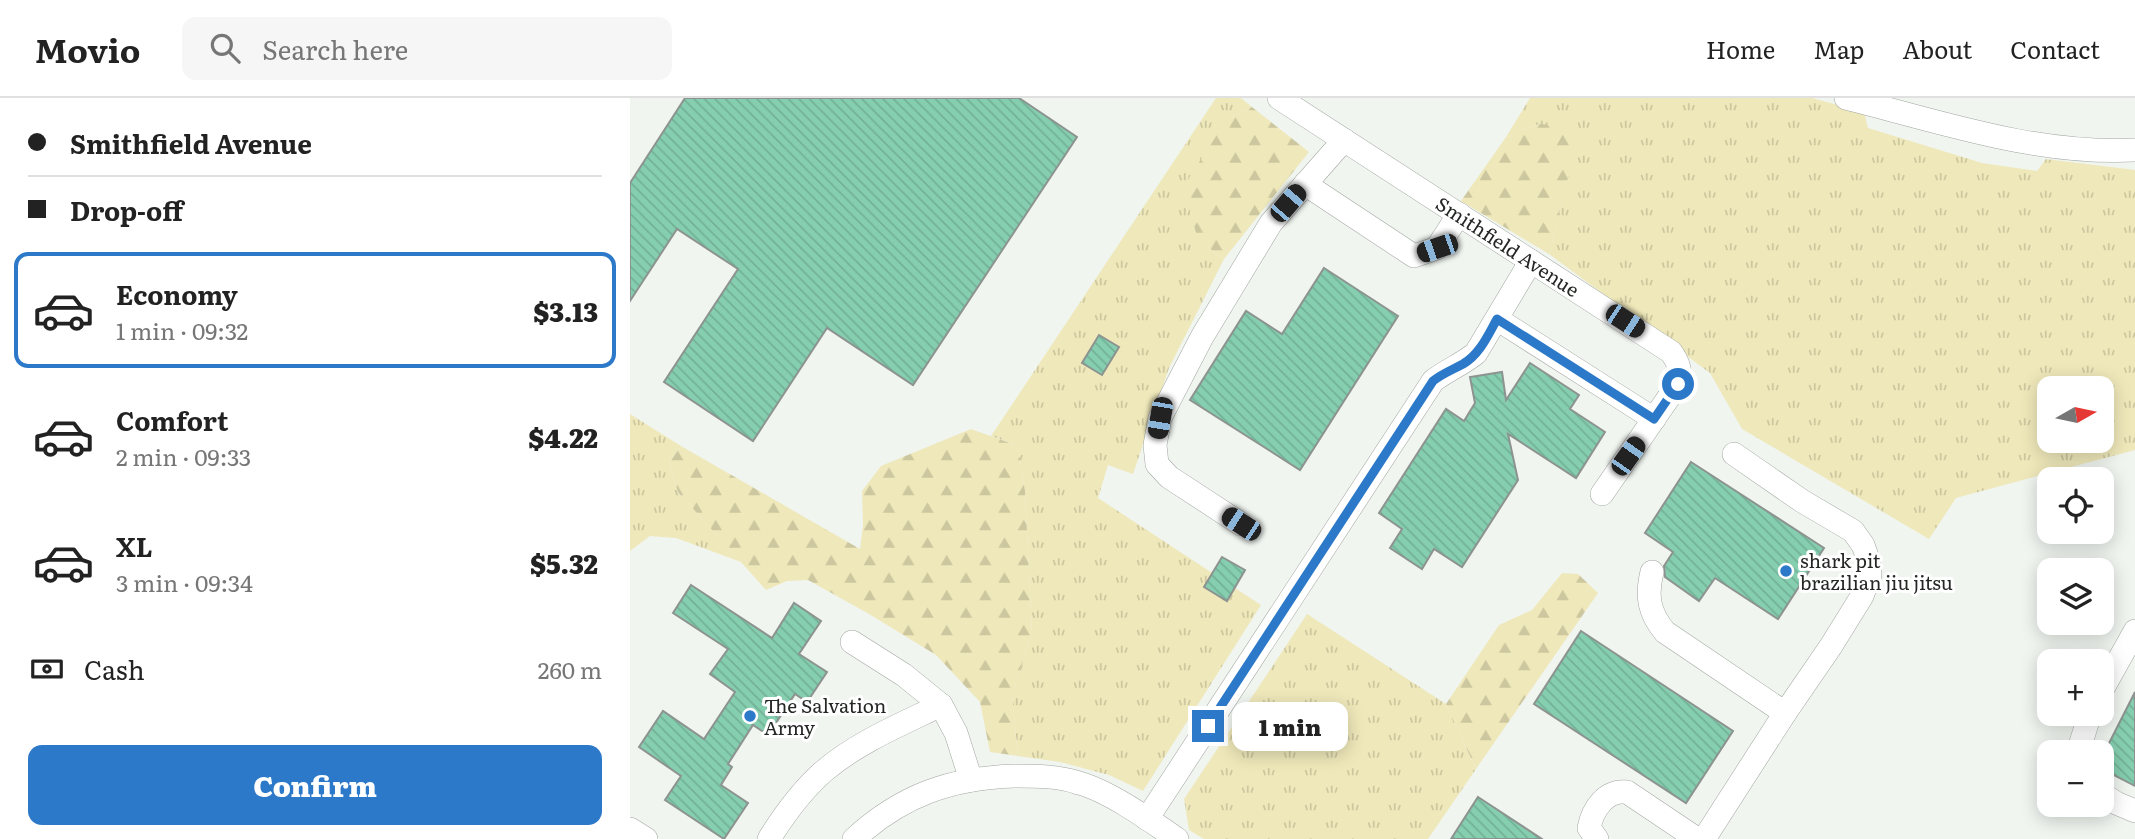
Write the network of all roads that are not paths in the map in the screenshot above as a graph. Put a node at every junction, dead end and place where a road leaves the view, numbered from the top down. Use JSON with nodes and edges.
{"nodes":[{"id":1,"x":1279,"y":98,"type":"edge"},
{"id":2,"x":1846,"y":98,"type":"edge"},
{"id":3,"x":1344,"y":140,"type":"junction"},
{"id":4,"x":2135,"y":150,"type":"edge"},
{"id":5,"x":1305,"y":184,"type":"junction"},
{"id":6,"x":1459,"y":214,"type":"junction"},
{"id":7,"x":1531,"y":261,"type":"junction"},
{"id":8,"x":1497,"y":319,"type":"junction"},
{"id":9,"x":1654,"y":419,"type":"junction"},
{"id":10,"x":1734,"y":454,"type":"dead end"},
{"id":11,"x":1602,"y":494,"type":"dead end"},
{"id":12,"x":1241,"y":524,"type":"dead end"},
{"id":13,"x":1653,"y":572,"type":"dead end"},
{"id":14,"x":2135,"y":631,"type":"edge"},
{"id":15,"x":852,"y":642,"type":"dead end"},
{"id":16,"x":2114,"y":669,"type":"edge"},
{"id":17,"x":942,"y":705,"type":"junction"},
{"id":18,"x":1785,"y":713,"type":"junction"},
{"id":19,"x":971,"y":780,"type":"junction"},
{"id":20,"x":2114,"y":802,"type":"edge"},
{"id":21,"x":2135,"y":811,"type":"edge"},
{"id":22,"x":1147,"y":819,"type":"junction"},
{"id":23,"x":630,"y":829,"type":"edge"},
{"id":24,"x":646,"y":839,"type":"edge"},
{"id":25,"x":769,"y":839,"type":"edge"},
{"id":26,"x":854,"y":839,"type":"edge"},
{"id":27,"x":1177,"y":839,"type":"edge"},
{"id":28,"x":1597,"y":839,"type":"edge"},
{"id":29,"x":1696,"y":839,"type":"edge"},
{"id":30,"x":1704,"y":839,"type":"edge"}],
"edges":[{"from":1,"to":3,"type":"street","name":"Smithfield Avenue"},
{"from":2,"to":4,"type":"street"},
{"from":3,"to":5,"type":"street"},
{"from":3,"to":6,"type":"street","name":"Smithfield Avenue"},
{"from":5,"to":6,"type":"street"},
{"from":5,"to":12,"type":"street"},
{"from":6,"to":7,"type":"street","name":"Smithfield Avenue"},
{"from":7,"to":8,"type":"street"},
{"from":7,"to":9,"type":"street","name":"Smithfield Avenue"},
{"from":8,"to":9,"type":"street"},
{"from":8,"to":22,"type":"street"},
{"from":9,"to":11,"type":"street","name":"Smithfield Avenue"},
{"from":10,"to":18,"type":"street"},
{"from":13,"to":18,"type":"street"},
{"from":14,"to":16,"type":"street"},
{"from":15,"to":17,"type":"street"},
{"from":17,"to":19,"type":"street"},
{"from":17,"to":25,"type":"street"},
{"from":18,"to":30,"type":"street"},
{"from":19,"to":22,"type":"street"},
{"from":19,"to":26,"type":"street"},
{"from":20,"to":21,"type":"street"},
{"from":22,"to":27,"type":"street"},
{"from":23,"to":24,"type":"street"},
{"from":28,"to":29,"type":"street"}]}
